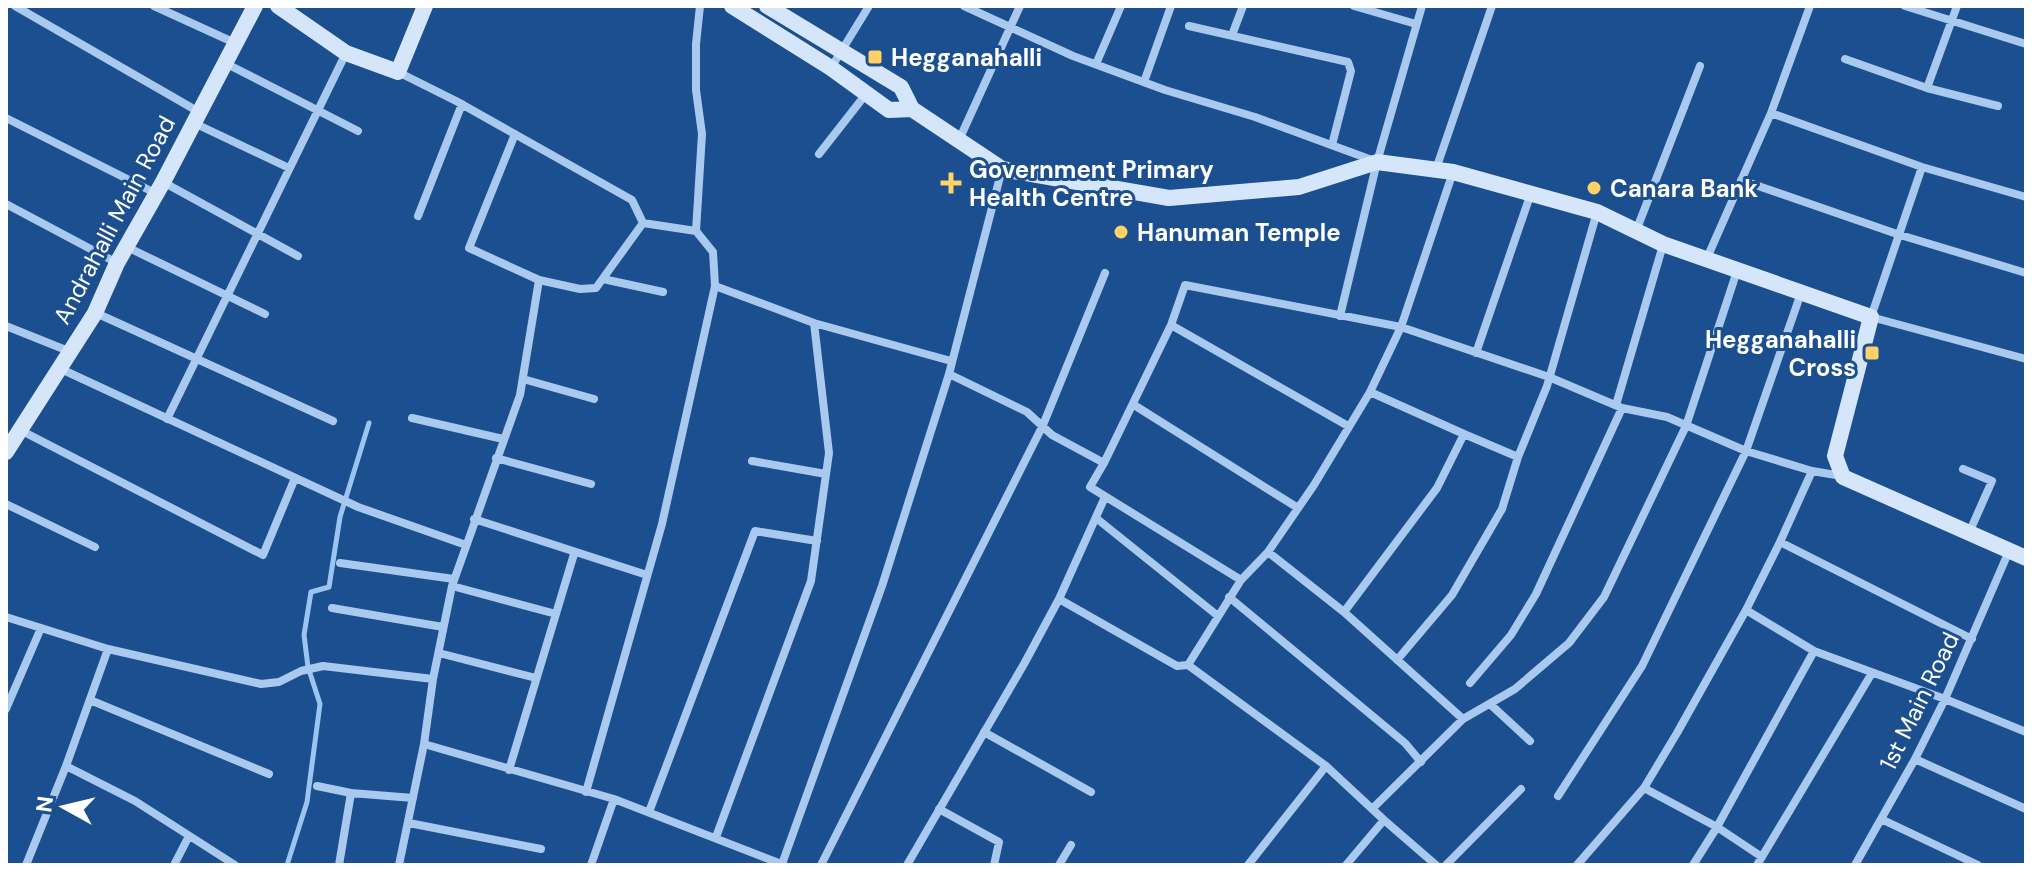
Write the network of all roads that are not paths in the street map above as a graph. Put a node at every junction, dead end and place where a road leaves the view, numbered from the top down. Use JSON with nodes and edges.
{"nodes":[{"id":1,"x":15,"y":6,"type":"edge"},
{"id":2,"x":154,"y":6,"type":"edge"},
{"id":3,"x":255,"y":6,"type":"edge"},
{"id":4,"x":278,"y":6,"type":"edge"},
{"id":5,"x":425,"y":6,"type":"edge"},
{"id":6,"x":700,"y":6,"type":"edge"},
{"id":7,"x":732,"y":6,"type":"edge"},
{"id":8,"x":767,"y":6,"type":"edge"},
{"id":9,"x":869,"y":6,"type":"edge"},
{"id":10,"x":964,"y":6,"type":"edge"},
{"id":11,"x":1020,"y":6,"type":"edge"},
{"id":12,"x":1121,"y":6,"type":"edge"},
{"id":13,"x":1171,"y":6,"type":"edge"},
{"id":14,"x":1243,"y":6,"type":"edge"},
{"id":15,"x":1354,"y":6,"type":"edge"},
{"id":16,"x":1422,"y":6,"type":"edge"},
{"id":17,"x":1492,"y":6,"type":"edge"},
{"id":18,"x":1810,"y":6,"type":"edge"},
{"id":19,"x":1905,"y":6,"type":"edge"},
{"id":20,"x":1957,"y":6,"type":"edge"},
{"id":21,"x":1951,"y":22,"type":"junction"},
{"id":22,"x":1416,"y":24,"type":"junction"},
{"id":23,"x":1189,"y":26,"type":"dead end"},
{"id":24,"x":1010,"y":27,"type":"junction"},
{"id":25,"x":1232,"y":35,"type":"junction"},
{"id":26,"x":235,"y":43,"type":"junction"},
{"id":27,"x":2026,"y":44,"type":"edge"},
{"id":28,"x":841,"y":51,"type":"junction"},
{"id":29,"x":346,"y":53,"type":"junction"},
{"id":30,"x":1845,"y":59,"type":"dead end"},
{"id":31,"x":225,"y":62,"type":"junction"},
{"id":32,"x":1096,"y":64,"type":"junction"},
{"id":33,"x":1700,"y":66,"type":"dead end"},
{"id":34,"x":831,"y":68,"type":"junction"},
{"id":35,"x":398,"y":72,"type":"junction"},
{"id":36,"x":1144,"y":82,"type":"junction"},
{"id":37,"x":1927,"y":88,"type":"junction"},
{"id":38,"x":866,"y":94,"type":"junction"},
{"id":39,"x":462,"y":104,"type":"junction"},
{"id":40,"x":1998,"y":106,"type":"dead end"},
{"id":41,"x":912,"y":109,"type":"junction"},
{"id":42,"x":318,"y":110,"type":"junction"},
{"id":43,"x":1771,"y":113,"type":"junction"},
{"id":44,"x":196,"y":117,"type":"junction"},
{"id":45,"x":6,"y":118,"type":"edge"},
{"id":46,"x":358,"y":131,"type":"dead end"},
{"id":47,"x":515,"y":134,"type":"junction"},
{"id":48,"x":959,"y":140,"type":"junction"},
{"id":49,"x":1332,"y":145,"type":"junction"},
{"id":50,"x":819,"y":154,"type":"dead end"},
{"id":51,"x":1377,"y":162,"type":"junction"},
{"id":52,"x":1922,"y":167,"type":"junction"},
{"id":53,"x":289,"y":168,"type":"junction"},
{"id":54,"x":1002,"y":169,"type":"junction"},
{"id":55,"x":1444,"y":171,"type":"junction"},
{"id":56,"x":1741,"y":180,"type":"junction"},
{"id":57,"x":159,"y":188,"type":"junction"},
{"id":58,"x":1531,"y":193,"type":"junction"},
{"id":59,"x":2026,"y":197,"type":"edge"},
{"id":60,"x":6,"y":204,"type":"edge"},
{"id":61,"x":1597,"y":212,"type":"junction"},
{"id":62,"x":418,"y":216,"type":"dead end"},
{"id":63,"x":643,"y":223,"type":"junction"},
{"id":64,"x":696,"y":231,"type":"junction"},
{"id":65,"x":1636,"y":231,"type":"junction"},
{"id":66,"x":259,"y":234,"type":"junction"},
{"id":67,"x":1897,"y":234,"type":"junction"},
{"id":68,"x":1663,"y":244,"type":"junction"},
{"id":69,"x":126,"y":247,"type":"junction"},
{"id":70,"x":298,"y":256,"type":"dead end"},
{"id":71,"x":1707,"y":258,"type":"junction"},
{"id":72,"x":117,"y":263,"type":"junction"},
{"id":73,"x":1737,"y":271,"type":"junction"},
{"id":74,"x":1105,"y":273,"type":"dead end"},
{"id":75,"x":2026,"y":273,"type":"edge"},
{"id":76,"x":603,"y":279,"type":"junction"},
{"id":77,"x":539,"y":280,"type":"junction"},
{"id":78,"x":715,"y":286,"type":"junction"},
{"id":79,"x":663,"y":292,"type":"dead end"},
{"id":80,"x":1801,"y":293,"type":"junction"},
{"id":81,"x":225,"y":295,"type":"junction"},
{"id":82,"x":95,"y":313,"type":"junction"},
{"id":83,"x":265,"y":314,"type":"dead end"},
{"id":84,"x":1340,"y":316,"type":"junction"},
{"id":85,"x":1871,"y":317,"type":"junction"},
{"id":86,"x":814,"y":323,"type":"junction"},
{"id":87,"x":1171,"y":325,"type":"junction"},
{"id":88,"x":6,"y":326,"type":"edge"},
{"id":89,"x":1401,"y":327,"type":"junction"},
{"id":90,"x":71,"y":352,"type":"junction"},
{"id":91,"x":1476,"y":353,"type":"junction"},
{"id":92,"x":2026,"y":359,"type":"edge"},
{"id":93,"x":196,"y":361,"type":"junction"},
{"id":94,"x":951,"y":361,"type":"junction"},
{"id":95,"x":61,"y":369,"type":"junction"},
{"id":96,"x":949,"y":374,"type":"junction"},
{"id":97,"x":1549,"y":377,"type":"junction"},
{"id":98,"x":523,"y":379,"type":"junction"},
{"id":99,"x":1370,"y":392,"type":"junction"},
{"id":100,"x":594,"y":399,"type":"dead end"},
{"id":101,"x":1134,"y":405,"type":"junction"},
{"id":102,"x":1619,"y":406,"type":"junction"},
{"id":103,"x":412,"y":418,"type":"dead end"},
{"id":104,"x":167,"y":419,"type":"junction"},
{"id":105,"x":333,"y":421,"type":"dead end"},
{"id":106,"x":1043,"y":425,"type":"junction"},
{"id":107,"x":1348,"y":426,"type":"junction"},
{"id":108,"x":1686,"y":426,"type":"junction"},
{"id":109,"x":20,"y":430,"type":"junction"},
{"id":110,"x":1464,"y":434,"type":"junction"},
{"id":111,"x":503,"y":439,"type":"junction"},
{"id":112,"x":1746,"y":451,"type":"junction"},
{"id":113,"x":6,"y":452,"type":"edge"},
{"id":114,"x":1518,"y":457,"type":"junction"},
{"id":115,"x":496,"y":458,"type":"junction"},
{"id":116,"x":752,"y":461,"type":"dead end"},
{"id":117,"x":1104,"y":463,"type":"junction"},
{"id":118,"x":1963,"y":469,"type":"dead end"},
{"id":119,"x":1812,"y":471,"type":"junction"},
{"id":120,"x":826,"y":474,"type":"junction"},
{"id":121,"x":1843,"y":477,"type":"junction"},
{"id":122,"x":295,"y":478,"type":"junction"},
{"id":123,"x":591,"y":484,"type":"dead end"},
{"id":124,"x":1105,"y":497,"type":"junction"},
{"id":125,"x":6,"y":504,"type":"edge"},
{"id":126,"x":1298,"y":508,"type":"junction"},
{"id":127,"x":1096,"y":518,"type":"junction"},
{"id":128,"x":474,"y":519,"type":"junction"},
{"id":129,"x":1969,"y":533,"type":"junction"},
{"id":130,"x":817,"y":541,"type":"junction"},
{"id":131,"x":1780,"y":542,"type":"junction"},
{"id":132,"x":466,"y":545,"type":"junction"},
{"id":133,"x":95,"y":547,"type":"dead end"},
{"id":134,"x":2009,"y":551,"type":"junction"},
{"id":135,"x":1268,"y":552,"type":"junction"},
{"id":136,"x":574,"y":554,"type":"junction"},
{"id":137,"x":2026,"y":558,"type":"edge"},
{"id":138,"x":340,"y":563,"type":"dead end"},
{"id":139,"x":647,"y":575,"type":"junction"},
{"id":140,"x":1241,"y":580,"type":"junction"},
{"id":141,"x":453,"y":582,"type":"junction"},
{"id":142,"x":1229,"y":597,"type":"junction"},
{"id":143,"x":1059,"y":599,"type":"junction"},
{"id":144,"x":332,"y":608,"type":"dead end"},
{"id":145,"x":1746,"y":610,"type":"junction"},
{"id":146,"x":1344,"y":612,"type":"junction"},
{"id":147,"x":556,"y":614,"type":"junction"},
{"id":148,"x":1218,"y":616,"type":"junction"},
{"id":149,"x":6,"y":617,"type":"edge"},
{"id":150,"x":443,"y":627,"type":"junction"},
{"id":151,"x":41,"y":628,"type":"junction"},
{"id":152,"x":1972,"y":639,"type":"junction"},
{"id":153,"x":108,"y":649,"type":"junction"},
{"id":154,"x":1814,"y":651,"type":"junction"},
{"id":155,"x":439,"y":653,"type":"junction"},
{"id":156,"x":1397,"y":660,"type":"junction"},
{"id":157,"x":1188,"y":665,"type":"junction"},
{"id":158,"x":1872,"y":673,"type":"junction"},
{"id":159,"x":536,"y":678,"type":"junction"},
{"id":160,"x":433,"y":679,"type":"junction"},
{"id":161,"x":1470,"y":683,"type":"dead end"},
{"id":162,"x":1945,"y":699,"type":"junction"},
{"id":163,"x":90,"y":700,"type":"junction"},
{"id":164,"x":1490,"y":704,"type":"junction"},
{"id":165,"x":6,"y":709,"type":"edge"},
{"id":166,"x":1463,"y":719,"type":"junction"},
{"id":167,"x":984,"y":732,"type":"junction"},
{"id":168,"x":2026,"y":732,"type":"edge"},
{"id":169,"x":1530,"y":741,"type":"dead end"},
{"id":170,"x":424,"y":744,"type":"junction"},
{"id":171,"x":1915,"y":759,"type":"junction"},
{"id":172,"x":1421,"y":762,"type":"junction"},
{"id":173,"x":66,"y":766,"type":"junction"},
{"id":174,"x":1326,"y":766,"type":"junction"},
{"id":175,"x":509,"y":770,"type":"junction"},
{"id":176,"x":269,"y":774,"type":"dead end"},
{"id":177,"x":317,"y":786,"type":"dead end"},
{"id":178,"x":1644,"y":788,"type":"junction"},
{"id":179,"x":1521,"y":789,"type":"dead end"},
{"id":180,"x":586,"y":792,"type":"junction"},
{"id":181,"x":1091,"y":792,"type":"dead end"},
{"id":182,"x":351,"y":793,"type":"junction"},
{"id":183,"x":1558,"y":796,"type":"dead end"},
{"id":184,"x":413,"y":798,"type":"junction"},
{"id":185,"x":614,"y":799,"type":"junction"},
{"id":186,"x":939,"y":809,"type":"junction"},
{"id":187,"x":1372,"y":809,"type":"junction"},
{"id":188,"x":2026,"y":809,"type":"edge"},
{"id":189,"x":649,"y":812,"type":"junction"},
{"id":190,"x":1881,"y":819,"type":"junction"},
{"id":191,"x":1384,"y":820,"type":"junction"},
{"id":192,"x":409,"y":823,"type":"junction"},
{"id":193,"x":1717,"y":827,"type":"junction"},
{"id":194,"x":189,"y":836,"type":"junction"},
{"id":195,"x":716,"y":837,"type":"junction"},
{"id":196,"x":1071,"y":845,"type":"dead end"},
{"id":197,"x":541,"y":849,"type":"dead end"},
{"id":198,"x":1759,"y":863,"type":"edge"},
{"id":199,"x":593,"y":864,"type":"edge"},
{"id":200,"x":783,"y":864,"type":"edge"},
{"id":201,"x":26,"y":865,"type":"edge"},
{"id":202,"x":174,"y":865,"type":"edge"},
{"id":203,"x":235,"y":865,"type":"edge"},
{"id":204,"x":339,"y":865,"type":"edge"},
{"id":205,"x":399,"y":865,"type":"edge"},
{"id":206,"x":821,"y":865,"type":"edge"},
{"id":207,"x":907,"y":865,"type":"edge"},
{"id":208,"x":994,"y":865,"type":"edge"},
{"id":209,"x":1059,"y":865,"type":"edge"},
{"id":210,"x":1248,"y":865,"type":"edge"},
{"id":211,"x":1346,"y":865,"type":"edge"},
{"id":212,"x":1436,"y":865,"type":"edge"},
{"id":213,"x":1446,"y":865,"type":"edge"},
{"id":214,"x":1577,"y":865,"type":"edge"},
{"id":215,"x":1693,"y":865,"type":"edge"},
{"id":216,"x":1855,"y":865,"type":"edge"},
{"id":217,"x":1978,"y":865,"type":"edge"}],
"edges":[{"from":1,"to":44,"type":"street"},
{"from":2,"to":26,"type":"street"},
{"from":3,"to":26,"type":"main road","name":"Andrahalli Main Road"},
{"from":4,"to":29,"type":"main road"},
{"from":5,"to":35,"type":"main road"},
{"from":6,"to":64,"type":"street"},
{"from":7,"to":34,"type":"main road"},
{"from":8,"to":28,"type":"main road"},
{"from":9,"to":28,"type":"street"},
{"from":10,"to":24,"type":"street"},
{"from":11,"to":24,"type":"street"},
{"from":12,"to":32,"type":"street"},
{"from":13,"to":36,"type":"street"},
{"from":14,"to":25,"type":"street"},
{"from":15,"to":22,"type":"street"},
{"from":16,"to":22,"type":"street"},
{"from":17,"to":55,"type":"street"},
{"from":18,"to":43,"type":"street"},
{"from":19,"to":21,"type":"street"},
{"from":20,"to":21,"type":"street"},
{"from":21,"to":27,"type":"street"},
{"from":21,"to":37,"type":"street"},
{"from":22,"to":51,"type":"street"},
{"from":23,"to":25,"type":"street"},
{"from":24,"to":32,"type":"street"},
{"from":24,"to":48,"type":"street"},
{"from":25,"to":49,"type":"street"},
{"from":26,"to":31,"type":"main road","name":"Andrahalli Main Road"},
{"from":28,"to":34,"type":"street"},
{"from":28,"to":41,"type":"main road"},
{"from":29,"to":35,"type":"main road"},
{"from":29,"to":42,"type":"street"},
{"from":30,"to":37,"type":"street"},
{"from":31,"to":42,"type":"street"},
{"from":31,"to":44,"type":"main road","name":"Andrahalli Main Road"},
{"from":32,"to":36,"type":"street"},
{"from":33,"to":65,"type":"street"},
{"from":34,"to":38,"type":"main road"},
{"from":35,"to":39,"type":"street"},
{"from":36,"to":49,"type":"street"},
{"from":37,"to":40,"type":"street"},
{"from":38,"to":41,"type":"main road"},
{"from":38,"to":50,"type":"street"},
{"from":39,"to":47,"type":"street"},
{"from":39,"to":62,"type":"street"},
{"from":41,"to":48,"type":"main road"},
{"from":42,"to":46,"type":"street"},
{"from":42,"to":53,"type":"street"},
{"from":43,"to":52,"type":"street"},
{"from":43,"to":56,"type":"street"},
{"from":44,"to":53,"type":"street"},
{"from":44,"to":57,"type":"main road","name":"Andrahalli Main Road"},
{"from":45,"to":57,"type":"street"},
{"from":47,"to":63,"type":"street"},
{"from":47,"to":77,"type":"street"},
{"from":48,"to":54,"type":"main road"},
{"from":49,"to":51,"type":"street"},
{"from":51,"to":54,"type":"main road"},
{"from":51,"to":55,"type":"main road"},
{"from":51,"to":84,"type":"street"},
{"from":52,"to":59,"type":"street"},
{"from":52,"to":67,"type":"street"},
{"from":53,"to":66,"type":"street"},
{"from":54,"to":94,"type":"street"},
{"from":55,"to":58,"type":"main road"},
{"from":55,"to":89,"type":"street"},
{"from":56,"to":67,"type":"street"},
{"from":56,"to":71,"type":"street"},
{"from":57,"to":66,"type":"street"},
{"from":57,"to":69,"type":"main road","name":"Andrahalli Main Road"},
{"from":58,"to":61,"type":"main road"},
{"from":58,"to":91,"type":"street"},
{"from":60,"to":72,"type":"street"},
{"from":61,"to":65,"type":"main road"},
{"from":61,"to":97,"type":"street"},
{"from":63,"to":64,"type":"street"},
{"from":63,"to":76,"type":"street"},
{"from":64,"to":78,"type":"street"},
{"from":65,"to":68,"type":"main road"},
{"from":66,"to":70,"type":"street"},
{"from":66,"to":81,"type":"street"},
{"from":67,"to":75,"type":"street"},
{"from":67,"to":85,"type":"street"},
{"from":68,"to":71,"type":"main road"},
{"from":68,"to":102,"type":"street"},
{"from":69,"to":72,"type":"main road","name":"Andrahalli Main Road"},
{"from":69,"to":81,"type":"street"},
{"from":71,"to":73,"type":"main road"},
{"from":72,"to":82,"type":"main road","name":"Andrahalli Main Road"},
{"from":73,"to":80,"type":"main road"},
{"from":73,"to":108,"type":"street"},
{"from":74,"to":106,"type":"street"},
{"from":76,"to":77,"type":"street"},
{"from":76,"to":79,"type":"street"},
{"from":77,"to":98,"type":"street"},
{"from":78,"to":86,"type":"street"},
{"from":78,"to":139,"type":"street"},
{"from":80,"to":85,"type":"main road"},
{"from":80,"to":112,"type":"street"},
{"from":81,"to":83,"type":"street"},
{"from":81,"to":93,"type":"street"},
{"from":82,"to":90,"type":"main road","name":"Andrahalli Main Road"},
{"from":82,"to":93,"type":"street"},
{"from":84,"to":87,"type":"street"},
{"from":84,"to":89,"type":"street"},
{"from":85,"to":92,"type":"street"},
{"from":85,"to":121,"type":"main road"},
{"from":86,"to":94,"type":"street"},
{"from":86,"to":120,"type":"street"},
{"from":87,"to":101,"type":"street"},
{"from":87,"to":107,"type":"street"},
{"from":88,"to":90,"type":"street"},
{"from":89,"to":91,"type":"street"},
{"from":89,"to":99,"type":"street"},
{"from":90,"to":95,"type":"main road","name":"Andrahalli Main Road"},
{"from":91,"to":97,"type":"street"},
{"from":93,"to":104,"type":"street"},
{"from":93,"to":105,"type":"street"},
{"from":94,"to":96,"type":"street"},
{"from":95,"to":104,"type":"street"},
{"from":95,"to":109,"type":"main road","name":"Andrahalli Main Road"},
{"from":96,"to":106,"type":"street"},
{"from":96,"to":200,"type":"street"},
{"from":97,"to":102,"type":"street"},
{"from":97,"to":114,"type":"street"},
{"from":98,"to":100,"type":"street"},
{"from":98,"to":111,"type":"street"},
{"from":99,"to":107,"type":"street"},
{"from":99,"to":110,"type":"street"},
{"from":101,"to":117,"type":"street"},
{"from":101,"to":126,"type":"street"},
{"from":102,"to":108,"type":"street"},
{"from":102,"to":161,"type":"street"},
{"from":103,"to":111,"type":"street"},
{"from":104,"to":122,"type":"street"},
{"from":106,"to":117,"type":"street"},
{"from":106,"to":206,"type":"street"},
{"from":107,"to":126,"type":"street"},
{"from":108,"to":112,"type":"street"},
{"from":108,"to":164,"type":"street"},
{"from":109,"to":113,"type":"main road","name":"Andrahalli Main Road"},
{"from":109,"to":122,"type":"street"},
{"from":110,"to":114,"type":"street"},
{"from":110,"to":146,"type":"street"},
{"from":111,"to":115,"type":"street"},
{"from":112,"to":119,"type":"street"},
{"from":112,"to":183,"type":"street"},
{"from":114,"to":156,"type":"street"},
{"from":115,"to":123,"type":"street"},
{"from":115,"to":128,"type":"street"},
{"from":116,"to":120,"type":"street"},
{"from":117,"to":124,"type":"street"},
{"from":118,"to":129,"type":"street"},
{"from":119,"to":121,"type":"street"},
{"from":119,"to":131,"type":"street"},
{"from":120,"to":130,"type":"street"},
{"from":121,"to":129,"type":"main road"},
{"from":122,"to":132,"type":"street"},
{"from":124,"to":127,"type":"street"},
{"from":124,"to":140,"type":"street"},
{"from":125,"to":133,"type":"street"},
{"from":126,"to":135,"type":"street"},
{"from":127,"to":143,"type":"street"},
{"from":127,"to":148,"type":"street"},
{"from":128,"to":132,"type":"street"},
{"from":128,"to":136,"type":"street"},
{"from":129,"to":134,"type":"main road"},
{"from":130,"to":189,"type":"street"},
{"from":130,"to":195,"type":"street"},
{"from":131,"to":145,"type":"street"},
{"from":131,"to":152,"type":"street"},
{"from":132,"to":141,"type":"street"},
{"from":134,"to":137,"type":"main road"},
{"from":134,"to":152,"type":"street","name":"1st Main Road"},
{"from":135,"to":140,"type":"street"},
{"from":135,"to":146,"type":"street"},
{"from":136,"to":139,"type":"street"},
{"from":136,"to":147,"type":"street"},
{"from":138,"to":141,"type":"street"},
{"from":139,"to":180,"type":"street"},
{"from":140,"to":142,"type":"street"},
{"from":141,"to":147,"type":"street"},
{"from":141,"to":150,"type":"street"},
{"from":142,"to":148,"type":"street"},
{"from":142,"to":172,"type":"street"},
{"from":143,"to":157,"type":"street"},
{"from":143,"to":167,"type":"street"},
{"from":144,"to":150,"type":"street"},
{"from":145,"to":154,"type":"street"},
{"from":145,"to":178,"type":"street"},
{"from":146,"to":156,"type":"street"},
{"from":147,"to":159,"type":"street"},
{"from":148,"to":157,"type":"street"},
{"from":149,"to":151,"type":"street"},
{"from":150,"to":155,"type":"street"},
{"from":151,"to":153,"type":"street"},
{"from":151,"to":165,"type":"street"},
{"from":152,"to":162,"type":"street","name":"1st Main Road"},
{"from":153,"to":160,"type":"street"},
{"from":153,"to":163,"type":"street"},
{"from":154,"to":158,"type":"street"},
{"from":154,"to":193,"type":"street"},
{"from":155,"to":159,"type":"street"},
{"from":155,"to":160,"type":"street"},
{"from":156,"to":166,"type":"street"},
{"from":157,"to":174,"type":"street"},
{"from":158,"to":162,"type":"street"},
{"from":158,"to":198,"type":"street"},
{"from":159,"to":175,"type":"street"},
{"from":160,"to":170,"type":"street"},
{"from":162,"to":168,"type":"street"},
{"from":162,"to":171,"type":"street","name":"1st Main Road"},
{"from":163,"to":173,"type":"street"},
{"from":163,"to":176,"type":"street"},
{"from":164,"to":166,"type":"street"},
{"from":164,"to":169,"type":"street"},
{"from":166,"to":172,"type":"street"},
{"from":167,"to":181,"type":"street"},
{"from":167,"to":186,"type":"street"},
{"from":170,"to":175,"type":"street"},
{"from":170,"to":184,"type":"street"},
{"from":171,"to":188,"type":"street"},
{"from":171,"to":190,"type":"street","name":"1st Main Road"},
{"from":172,"to":187,"type":"street"},
{"from":173,"to":194,"type":"street"},
{"from":173,"to":201,"type":"street"},
{"from":174,"to":187,"type":"street"},
{"from":174,"to":210,"type":"street"},
{"from":175,"to":180,"type":"street"},
{"from":177,"to":182,"type":"street"},
{"from":178,"to":193,"type":"street"},
{"from":178,"to":214,"type":"street"},
{"from":179,"to":213,"type":"street"},
{"from":180,"to":185,"type":"street"},
{"from":182,"to":184,"type":"street"},
{"from":182,"to":204,"type":"street"},
{"from":184,"to":192,"type":"street"},
{"from":185,"to":189,"type":"street"},
{"from":185,"to":199,"type":"street"},
{"from":186,"to":207,"type":"street"},
{"from":186,"to":208,"type":"street"},
{"from":187,"to":191,"type":"street"},
{"from":189,"to":195,"type":"street"},
{"from":190,"to":216,"type":"street","name":"1st Main Road"},
{"from":190,"to":217,"type":"street"},
{"from":191,"to":211,"type":"street"},
{"from":191,"to":212,"type":"street"},
{"from":192,"to":197,"type":"street"},
{"from":192,"to":205,"type":"street"},
{"from":193,"to":198,"type":"street"},
{"from":193,"to":215,"type":"street"},
{"from":194,"to":202,"type":"street"},
{"from":194,"to":203,"type":"street"},
{"from":195,"to":200,"type":"street"},
{"from":196,"to":209,"type":"street"}]}
